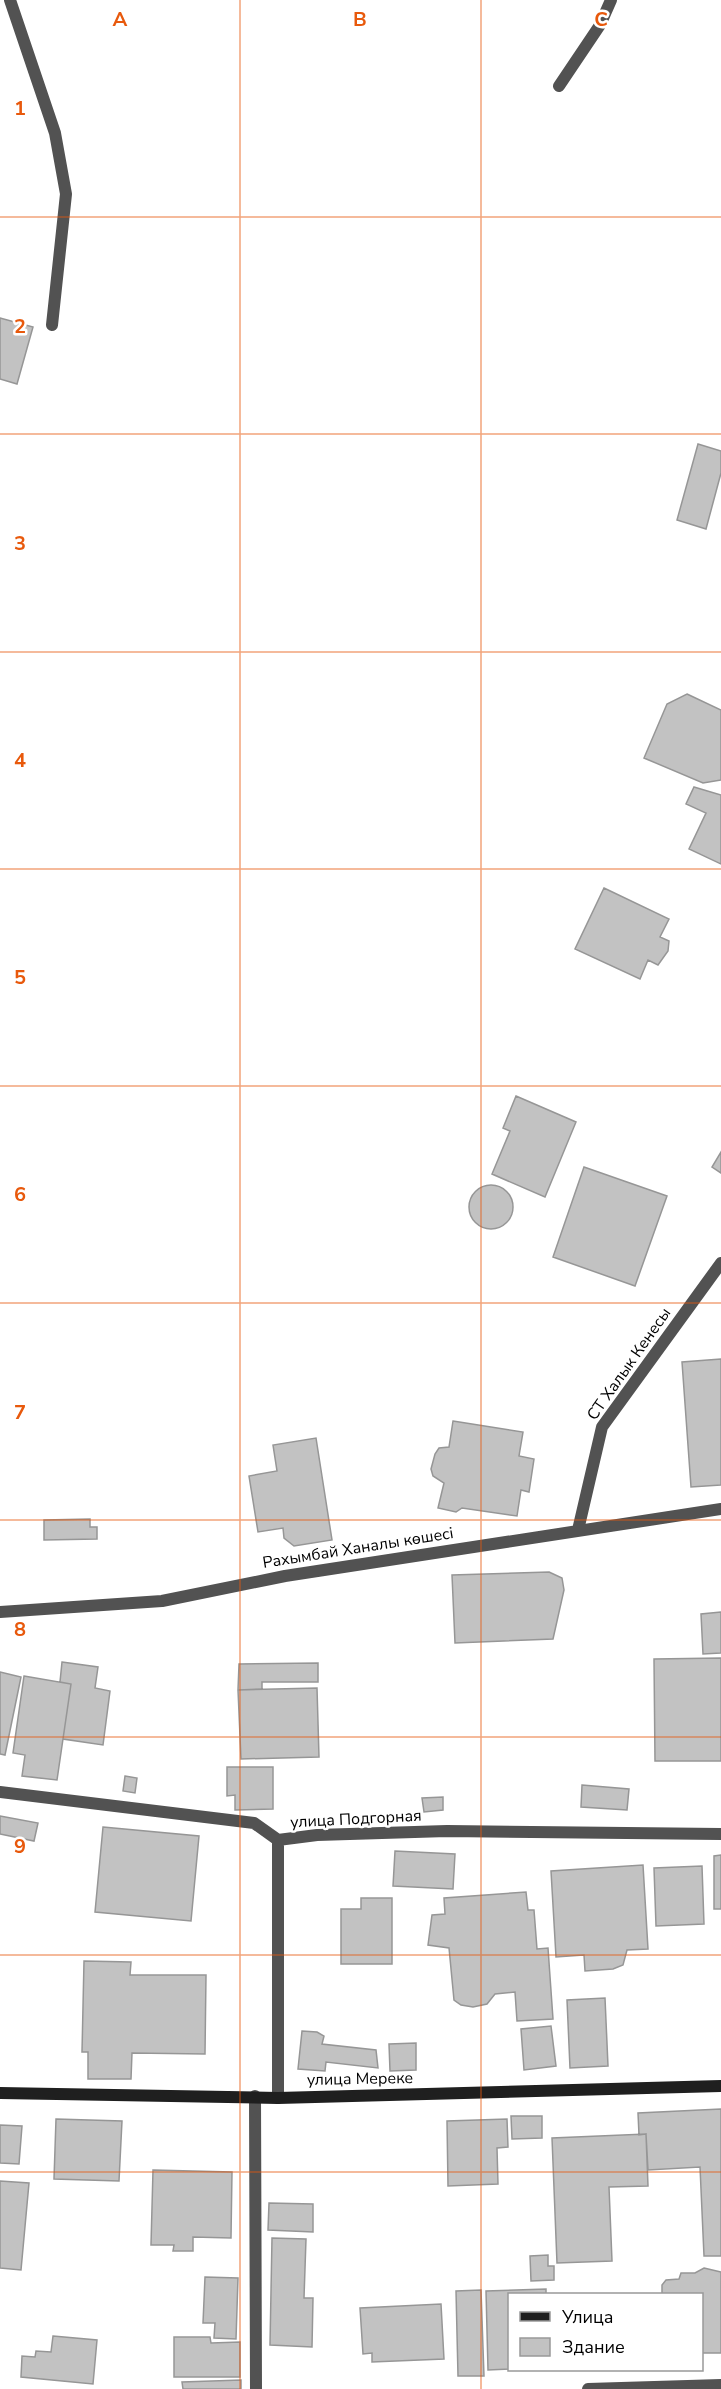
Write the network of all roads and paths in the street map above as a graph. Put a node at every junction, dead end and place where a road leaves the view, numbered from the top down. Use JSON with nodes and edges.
{"nodes":[{"id":1,"x":10,"y":0,"type":"edge"},
{"id":2,"x":611,"y":0,"type":"edge"},
{"id":3,"x":559,"y":86,"type":"dead end"},
{"id":4,"x":52,"y":326,"type":"dead end"},
{"id":5,"x":721,"y":1263,"type":"edge"},
{"id":6,"x":721,"y":1509,"type":"edge"},
{"id":7,"x":578,"y":1530,"type":"junction"},
{"id":8,"x":0,"y":1612,"type":"edge"},
{"id":9,"x":0,"y":1792,"type":"edge"},
{"id":10,"x":721,"y":1834,"type":"edge"},
{"id":11,"x":278,"y":1840,"type":"junction"},
{"id":12,"x":721,"y":2086,"type":"edge"},
{"id":13,"x":0,"y":2092,"type":"edge"},
{"id":14,"x":255,"y":2096,"type":"junction"},
{"id":15,"x":278,"y":2098,"type":"junction"},
{"id":16,"x":721,"y":2385,"type":"edge"},
{"id":17,"x":256,"y":2389,"type":"edge"},
{"id":18,"x":588,"y":2389,"type":"edge"}],
"edges":[{"from":1,"to":4,"type":"street"},
{"from":2,"to":3,"type":"street"},
{"from":5,"to":7,"type":"street","name":"СТ Халык Кенесы"},
{"from":6,"to":7,"type":"street","name":"Рахымбай Ханалы көшесі"},
{"from":7,"to":8,"type":"street","name":"Рахымбай Ханалы көшесі"},
{"from":9,"to":11,"type":"street","name":"улица Подгорная"},
{"from":10,"to":11,"type":"street","name":"улица Подгорная"},
{"from":11,"to":15,"type":"street"},
{"from":12,"to":15,"type":"street","name":"улица Мереке"},
{"from":13,"to":14,"type":"street","name":"улица Мереке"},
{"from":14,"to":15,"type":"street","name":"улица Мереке"},
{"from":14,"to":17,"type":"street"},
{"from":16,"to":18,"type":"street"}]}
